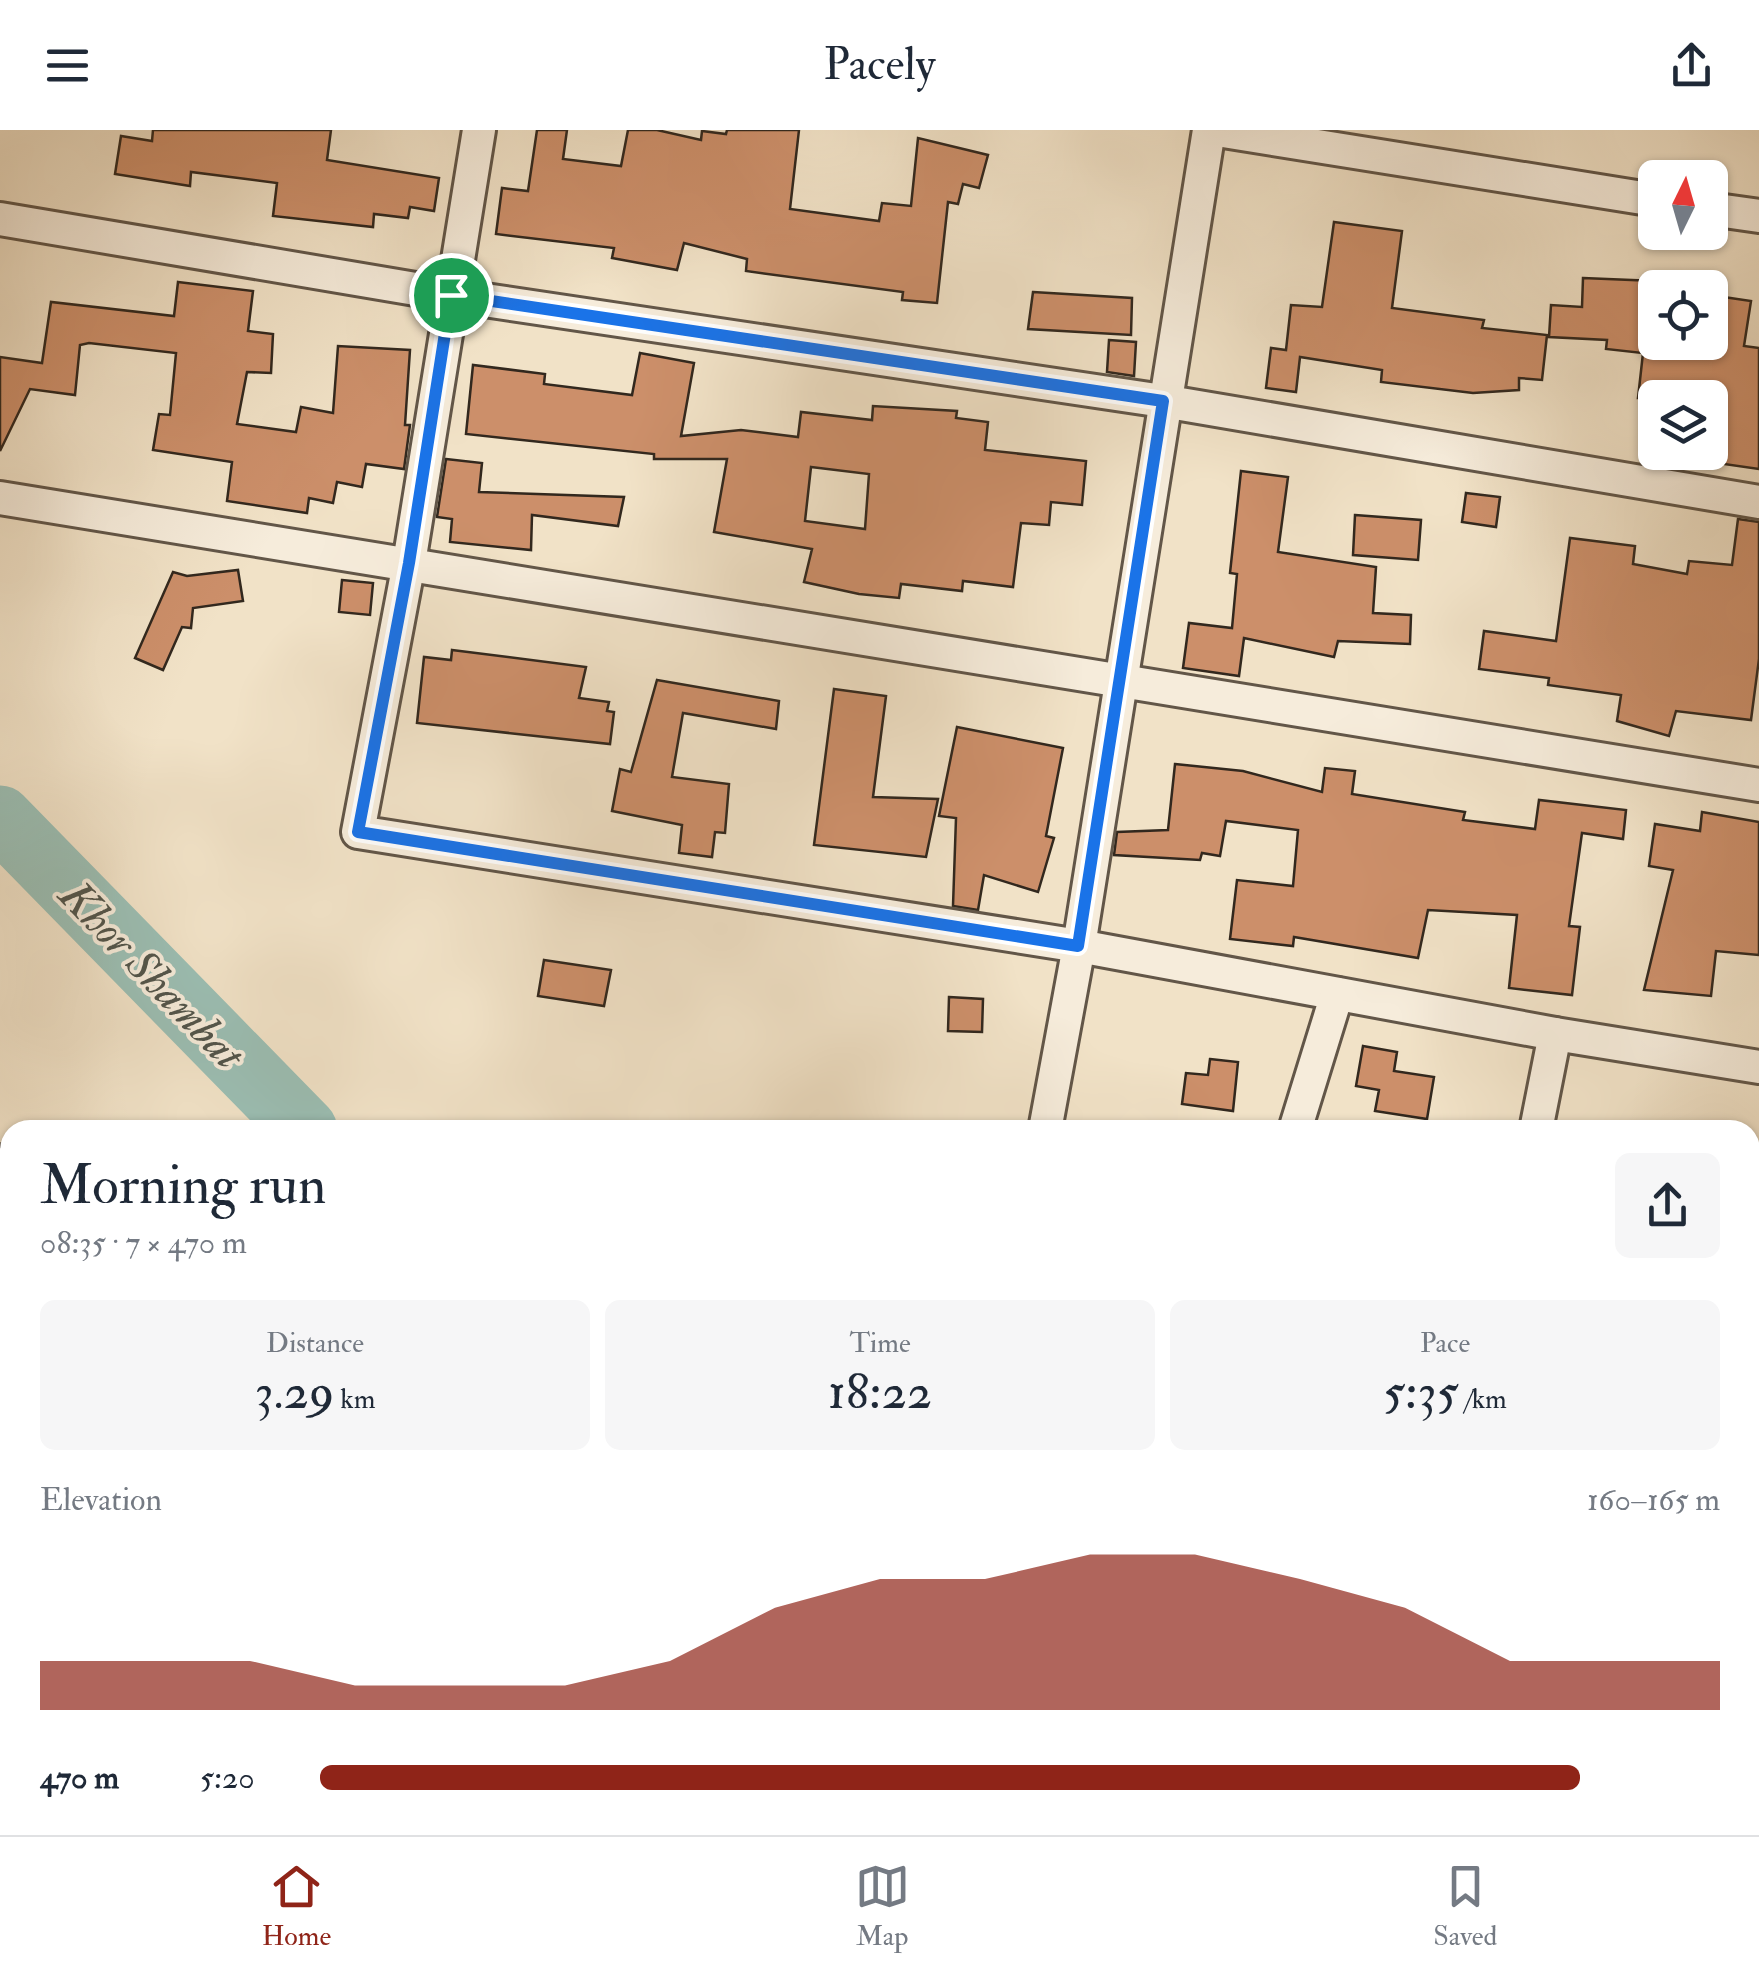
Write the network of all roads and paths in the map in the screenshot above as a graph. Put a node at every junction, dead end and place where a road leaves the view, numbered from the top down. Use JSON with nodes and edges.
{"nodes":[{"id":1,"x":479,"y":130,"type":"edge"},
{"id":2,"x":1209,"y":130,"type":"edge"},
{"id":3,"x":1217,"y":130,"type":"edge"},
{"id":4,"x":1638,"y":197,"type":"edge"},
{"id":5,"x":1728,"y":212,"type":"edge"},
{"id":6,"x":1759,"y":216,"type":"edge"},
{"id":7,"x":0,"y":219,"type":"edge"},
{"id":8,"x":451,"y":295,"type":"junction"},
{"id":9,"x":1163,"y":401,"type":"junction"},
{"id":10,"x":0,"y":498,"type":"edge"},
{"id":11,"x":1759,"y":502,"type":"edge"},
{"id":12,"x":409,"y":563,"type":"junction"},
{"id":13,"x":1121,"y":680,"type":"junction"},
{"id":14,"x":1759,"y":785,"type":"edge"},
{"id":15,"x":1078,"y":946,"type":"junction"},
{"id":16,"x":1336,"y":994,"type":"junction"},
{"id":17,"x":1555,"y":1034,"type":"junction"},
{"id":18,"x":1759,"y":1066,"type":"edge"},
{"id":19,"x":1047,"y":1120,"type":"edge"},
{"id":20,"x":1298,"y":1120,"type":"edge"},
{"id":21,"x":1538,"y":1120,"type":"edge"}],
"edges":[{"from":1,"to":8,"type":"street"},
{"from":2,"to":9,"type":"street"},
{"from":3,"to":4,"type":"street"},
{"from":5,"to":6,"type":"street"},
{"from":7,"to":8,"type":"street"},
{"from":8,"to":9,"type":"street"},
{"from":8,"to":12,"type":"street"},
{"from":9,"to":11,"type":"street"},
{"from":9,"to":13,"type":"street"},
{"from":10,"to":12,"type":"street"},
{"from":12,"to":13,"type":"street"},
{"from":12,"to":15,"type":"street"},
{"from":13,"to":14,"type":"street"},
{"from":13,"to":15,"type":"street"},
{"from":15,"to":16,"type":"street"},
{"from":15,"to":19,"type":"street"},
{"from":16,"to":17,"type":"street"},
{"from":16,"to":20,"type":"street"},
{"from":17,"to":18,"type":"street"},
{"from":17,"to":21,"type":"street"}]}
